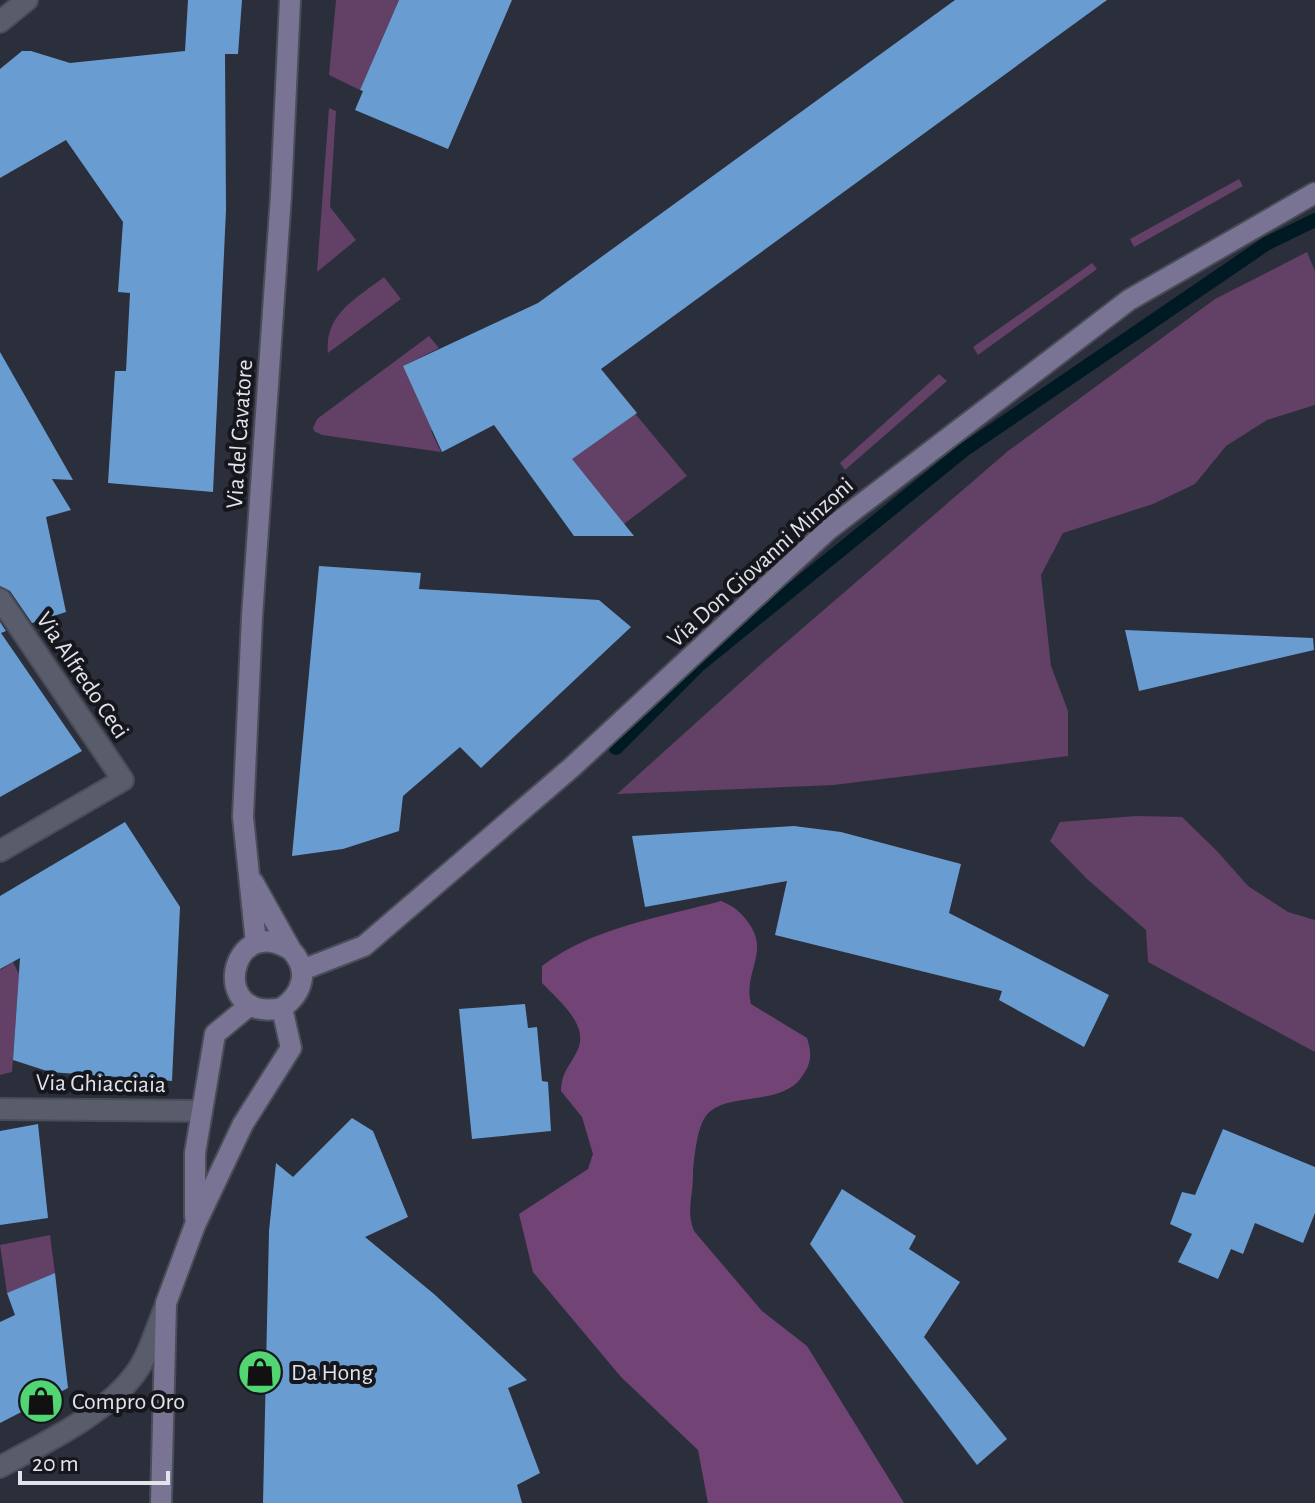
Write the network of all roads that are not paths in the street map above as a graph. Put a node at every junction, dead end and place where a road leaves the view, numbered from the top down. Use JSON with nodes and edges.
{"nodes":[{"id":1,"x":27,"y":0,"type":"edge"},
{"id":2,"x":290,"y":0,"type":"edge"},
{"id":3,"x":0,"y":22,"type":"edge"},
{"id":4,"x":1315,"y":193,"type":"edge"},
{"id":5,"x":0,"y":599,"type":"edge"},
{"id":6,"x":0,"y":851,"type":"edge"},
{"id":7,"x":247,"y":871,"type":"junction"},
{"id":8,"x":256,"y":943,"type":"junction"},
{"id":9,"x":291,"y":950,"type":"junction"},
{"id":10,"x":302,"y":970,"type":"junction"},
{"id":11,"x":250,"y":1005,"type":"junction"},
{"id":12,"x":282,"y":1008,"type":"junction"},
{"id":13,"x":0,"y":1109,"type":"edge"},
{"id":14,"x":202,"y":1111,"type":"junction"},
{"id":15,"x":195,"y":1225,"type":"junction"},
{"id":16,"x":166,"y":1303,"type":"junction"},
{"id":17,"x":0,"y":1467,"type":"edge"},
{"id":18,"x":161,"y":1503,"type":"edge"}],
"edges":[{"from":1,"to":3,"type":"street"},
{"from":2,"to":7,"type":"main road","name":"Via del Cavatore"},
{"from":4,"to":10,"type":"main road","name":"Via Don Giovanni Minzoni"},
{"from":5,"to":6,"type":"street","name":"Via Alfredo Ceci"},
{"from":7,"to":8,"type":"main road","name":"Via del Cavatore"},
{"from":7,"to":9,"type":"main road","name":"Via del Cavatore"},
{"from":8,"to":9,"type":"main road"},
{"from":8,"to":11,"type":"main road"},
{"from":9,"to":10,"type":"main road","name":"Via del Cavatore"},
{"from":10,"to":12,"type":"main road"},
{"from":11,"to":12,"type":"main road"},
{"from":11,"to":14,"type":"main road"},
{"from":12,"to":15,"type":"main road"},
{"from":13,"to":14,"type":"street","name":"Via Ghiacciaia"},
{"from":14,"to":15,"type":"main road"},
{"from":15,"to":16,"type":"main road"},
{"from":16,"to":17,"type":"street"},
{"from":16,"to":18,"type":"main road"}]}
